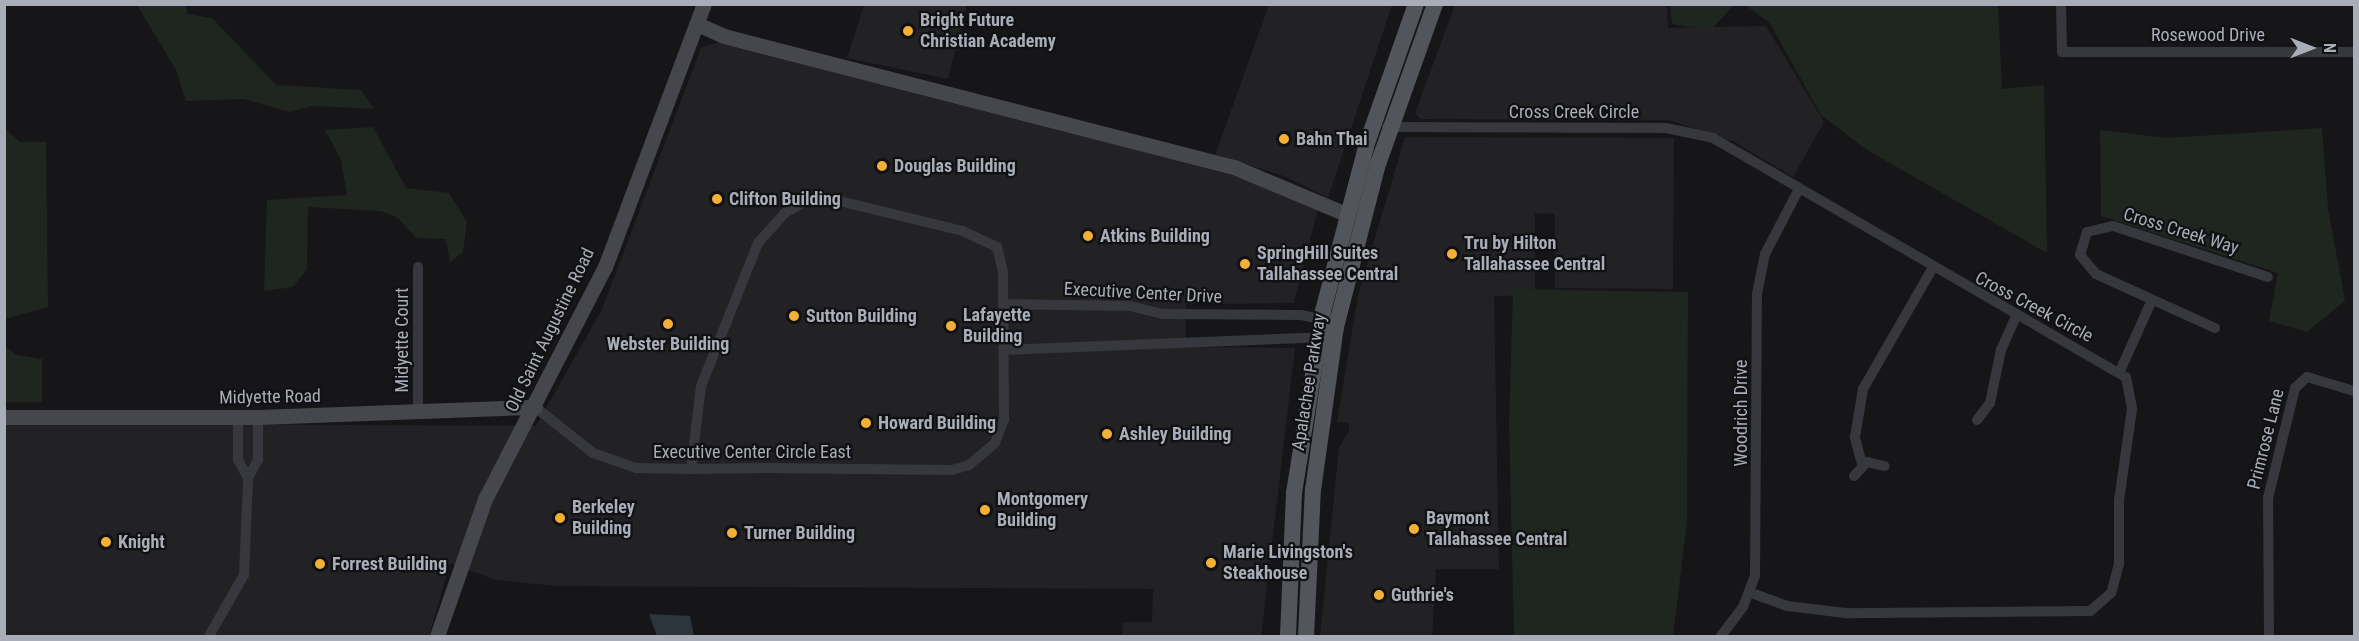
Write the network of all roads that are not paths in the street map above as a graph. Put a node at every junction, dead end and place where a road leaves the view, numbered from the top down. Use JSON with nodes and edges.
{"nodes":[{"id":1,"x":704,"y":4,"type":"edge"},
{"id":2,"x":1416,"y":4,"type":"edge"},
{"id":3,"x":1434,"y":4,"type":"edge"},
{"id":4,"x":2061,"y":4,"type":"edge"},
{"id":5,"x":697,"y":24,"type":"junction"},
{"id":6,"x":2355,"y":52,"type":"edge"},
{"id":7,"x":1371,"y":127,"type":"junction"},
{"id":8,"x":1390,"y":127,"type":"junction"},
{"id":9,"x":1799,"y":189,"type":"junction"},
{"id":10,"x":1346,"y":214,"type":"junction"},
{"id":11,"x":418,"y":267,"type":"dead end"},
{"id":12,"x":1932,"y":269,"type":"junction"},
{"id":13,"x":2268,"y":277,"type":"dead end"},
{"id":14,"x":2151,"y":302,"type":"junction"},
{"id":15,"x":1004,"y":304,"type":"junction"},
{"id":16,"x":1322,"y":318,"type":"junction"},
{"id":17,"x":2015,"y":318,"type":"junction"},
{"id":18,"x":1336,"y":327,"type":"junction"},
{"id":19,"x":2215,"y":328,"type":"dead end"},
{"id":20,"x":1317,"y":341,"type":"junction"},
{"id":21,"x":1005,"y":350,"type":"junction"},
{"id":22,"x":2116,"y":369,"type":"junction"},
{"id":23,"x":2355,"y":391,"type":"edge"},
{"id":24,"x":535,"y":407,"type":"junction"},
{"id":25,"x":418,"y":413,"type":"junction"},
{"id":26,"x":238,"y":416,"type":"junction"},
{"id":27,"x":4,"y":417,"type":"edge"},
{"id":28,"x":258,"y":417,"type":"junction"},
{"id":29,"x":1977,"y":420,"type":"dead end"},
{"id":30,"x":1862,"y":464,"type":"junction"},
{"id":31,"x":1885,"y":466,"type":"dead end"},
{"id":32,"x":691,"y":469,"type":"junction"},
{"id":33,"x":1854,"y":476,"type":"dead end"},
{"id":34,"x":248,"y":478,"type":"junction"},
{"id":35,"x":1292,"y":520,"type":"junction"},
{"id":36,"x":1308,"y":555,"type":"junction"},
{"id":37,"x":1749,"y":592,"type":"junction"},
{"id":38,"x":209,"y":636,"type":"edge"},
{"id":39,"x":437,"y":636,"type":"edge"},
{"id":40,"x":1288,"y":636,"type":"edge"},
{"id":41,"x":1306,"y":636,"type":"edge"},
{"id":42,"x":1721,"y":636,"type":"edge"},
{"id":43,"x":2269,"y":636,"type":"edge"}],
"edges":[{"from":1,"to":5,"type":"street","name":"Old Saint Augustine Road"},
{"from":2,"to":7,"type":"main road","name":"Apalachee Parkway"},
{"from":3,"to":8,"type":"main road","name":"Apalachee Parkway"},
{"from":4,"to":6,"type":"street","name":"Rosewood Drive"},
{"from":5,"to":10,"type":"street"},
{"from":5,"to":24,"type":"street","name":"Old Saint Augustine Road"},
{"from":7,"to":8,"type":"street","name":"Cross Creek Circle"},
{"from":7,"to":10,"type":"main road","name":"Apalachee Parkway"},
{"from":8,"to":9,"type":"street","name":"Cross Creek Circle"},
{"from":8,"to":18,"type":"main road","name":"Apalachee Parkway"},
{"from":9,"to":12,"type":"street","name":"Cross Creek Circle"},
{"from":9,"to":37,"type":"street","name":"Woodrich Drive"},
{"from":10,"to":16,"type":"main road","name":"Apalachee Parkway"},
{"from":11,"to":25,"type":"street","name":"Midyette Court"},
{"from":12,"to":17,"type":"street","name":"Cross Creek Circle"},
{"from":12,"to":30,"type":"street"},
{"from":13,"to":14,"type":"street","name":"Cross Creek Way"},
{"from":14,"to":19,"type":"street","name":"Cross Creek Way"},
{"from":14,"to":22,"type":"street"},
{"from":15,"to":16,"type":"street","name":"Executive Center Drive"},
{"from":15,"to":21,"type":"street"},
{"from":15,"to":32,"type":"street"},
{"from":16,"to":18,"type":"street"},
{"from":16,"to":20,"type":"main road","name":"Apalachee Parkway"},
{"from":17,"to":22,"type":"street","name":"Cross Creek Circle"},
{"from":17,"to":29,"type":"street"},
{"from":18,"to":20,"type":"street"},
{"from":18,"to":36,"type":"main road","name":"Apalachee Parkway"},
{"from":20,"to":21,"type":"street"},
{"from":20,"to":35,"type":"main road","name":"Apalachee Parkway"},
{"from":21,"to":32,"type":"street","name":"Executive Center Circle East"},
{"from":22,"to":37,"type":"street"},
{"from":23,"to":43,"type":"street","name":"Primrose Lane"},
{"from":24,"to":25,"type":"street","name":"Midyette Road"},
{"from":24,"to":32,"type":"street","name":"Executive Center Circle East"},
{"from":24,"to":39,"type":"street","name":"Old Saint Augustine Road"},
{"from":25,"to":28,"type":"street","name":"Midyette Road"},
{"from":26,"to":27,"type":"street","name":"Midyette Road"},
{"from":26,"to":28,"type":"street","name":"Midyette Road"},
{"from":26,"to":34,"type":"street"},
{"from":28,"to":34,"type":"street"},
{"from":30,"to":31,"type":"street"},
{"from":30,"to":33,"type":"street"},
{"from":34,"to":38,"type":"street"},
{"from":35,"to":36,"type":"main road"},
{"from":35,"to":40,"type":"main road","name":"Apalachee Parkway"},
{"from":36,"to":41,"type":"main road","name":"Apalachee Parkway"},
{"from":37,"to":42,"type":"street","name":"Woodrich Drive"}]}
